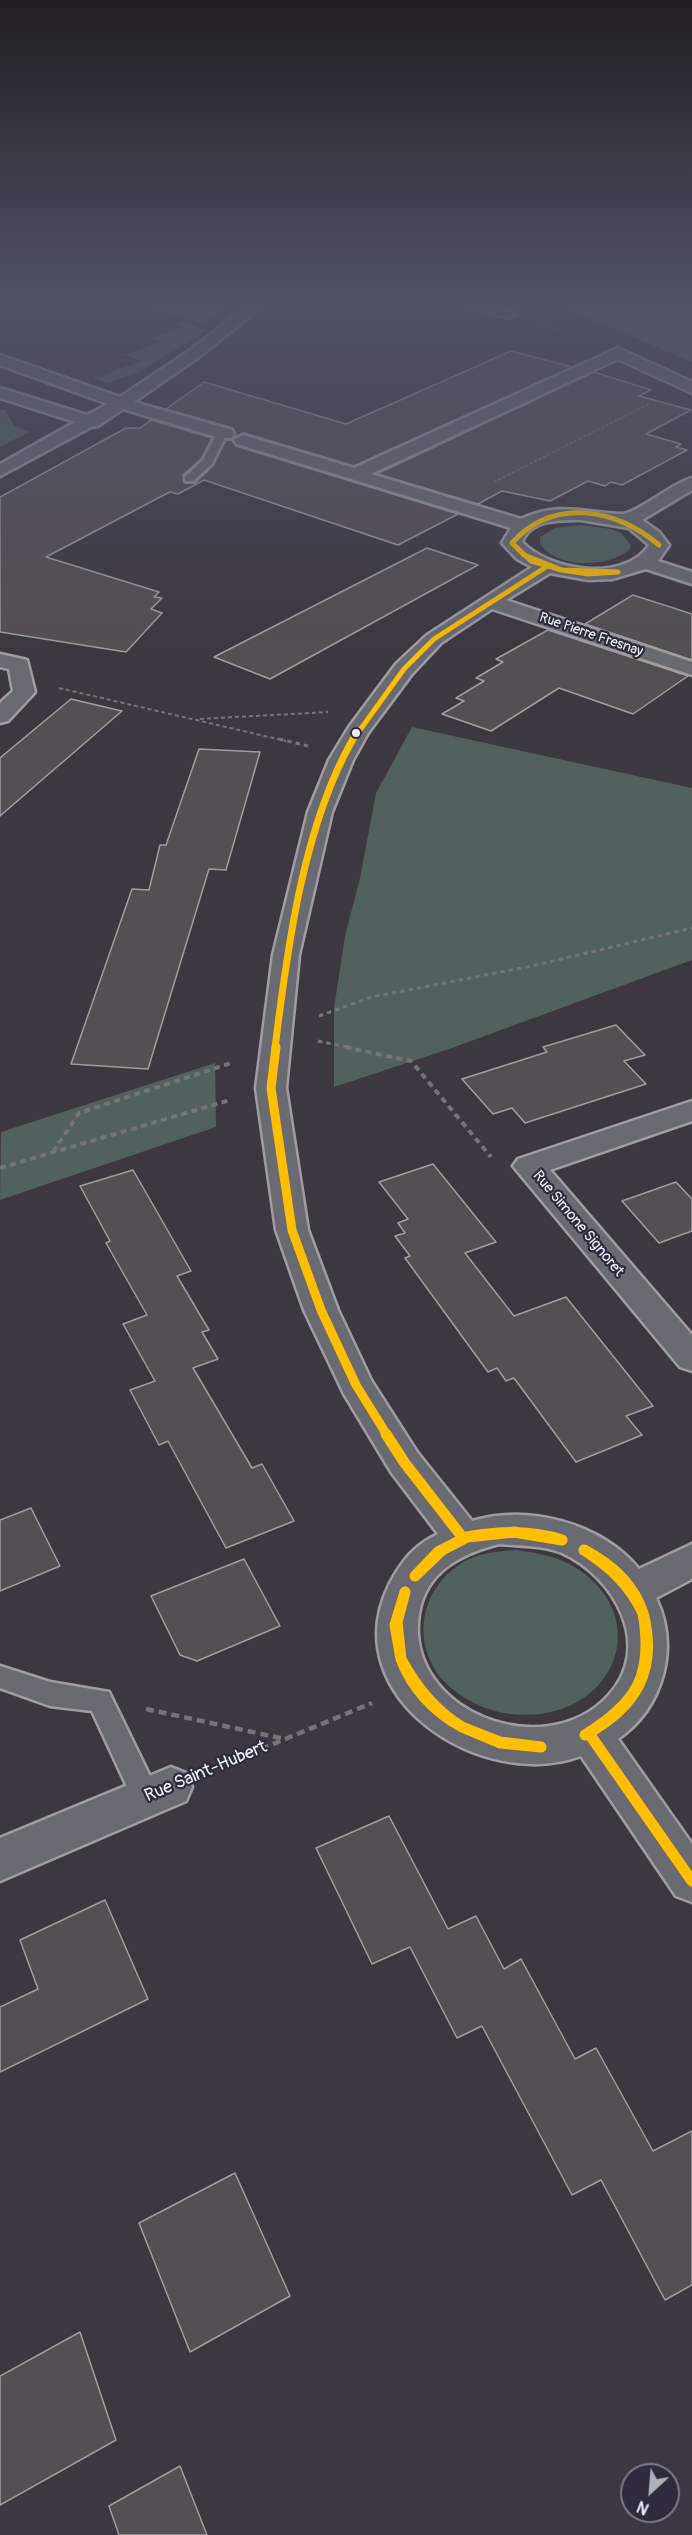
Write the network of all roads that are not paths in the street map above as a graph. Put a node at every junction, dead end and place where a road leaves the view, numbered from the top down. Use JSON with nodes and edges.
{"nodes":[{"id":1,"x":87,"y":420,"type":"edge"},
{"id":2,"x":95,"y":420,"type":"edge"},
{"id":3,"x":180,"y":420,"type":"edge"},
{"id":4,"x":472,"y":420,"type":"edge"},
{"id":5,"x":92,"y":422,"type":"junction"},
{"id":6,"x":224,"y":433,"type":"joint"},
{"id":7,"x":243,"y":440,"type":"dead end"},
{"id":8,"x":0,"y":471,"type":"edge"},
{"id":9,"x":356,"y":474,"type":"junction"},
{"id":10,"x":189,"y":479,"type":"dead end"},
{"id":11,"x":692,"y":483,"type":"edge"},
{"id":12,"x":626,"y":521,"type":"junction"},
{"id":13,"x":523,"y":526,"type":"junction"},
{"id":14,"x":646,"y":563,"type":"junction"},
{"id":15,"x":546,"y":567,"type":"junction"},
{"id":16,"x":692,"y":578,"type":"edge"},
{"id":17,"x":490,"y":601,"type":"junction"},
{"id":18,"x":0,"y":660,"type":"edge"},
{"id":19,"x":692,"y":669,"type":"edge"},
{"id":20,"x":0,"y":716,"type":"edge"},
{"id":21,"x":692,"y":1111,"type":"edge"},
{"id":22,"x":692,"y":1358,"type":"edge"},
{"id":23,"x":463,"y":1539,"type":"junction"},
{"id":24,"x":692,"y":1560,"type":"edge"},
{"id":25,"x":633,"y":1591,"type":"junction"},
{"id":26,"x":0,"y":1677,"type":"edge"},
{"id":27,"x":590,"y":1735,"type":"junction"},
{"id":28,"x":159,"y":1792,"type":"joint"},
{"id":29,"x":0,"y":1860,"type":"edge"},
{"id":30,"x":692,"y":1881,"type":"edge"}],
"edges":[{"from":1,"to":5,"type":"street"},
{"from":2,"to":5,"type":"street"},
{"from":3,"to":6,"type":"street"},
{"from":4,"to":9,"type":"street"},
{"from":5,"to":8,"type":"street"},
{"from":6,"to":10,"type":"lane"},
{"from":7,"to":9,"type":"street"},
{"from":9,"to":13,"type":"street"},
{"from":11,"to":12,"type":"street"},
{"from":12,"to":13,"type":"street"},
{"from":12,"to":14,"type":"street"},
{"from":13,"to":15,"type":"street"},
{"from":14,"to":15,"type":"street"},
{"from":14,"to":16,"type":"street"},
{"from":15,"to":17,"type":"street"},
{"from":17,"to":19,"type":"street","name":"Rue Pierre Fresnay"},
{"from":17,"to":23,"type":"street"},
{"from":18,"to":20,"type":"street"},
{"from":21,"to":22,"type":"street","name":"Rue Simone Signoret"},
{"from":23,"to":25,"type":"street"},
{"from":23,"to":27,"type":"street"},
{"from":24,"to":25,"type":"street"},
{"from":25,"to":27,"type":"street"},
{"from":26,"to":28,"type":"lane"},
{"from":27,"to":30,"type":"street"},
{"from":28,"to":29,"type":"street","name":"Rue Saint-Hubert"}]}
